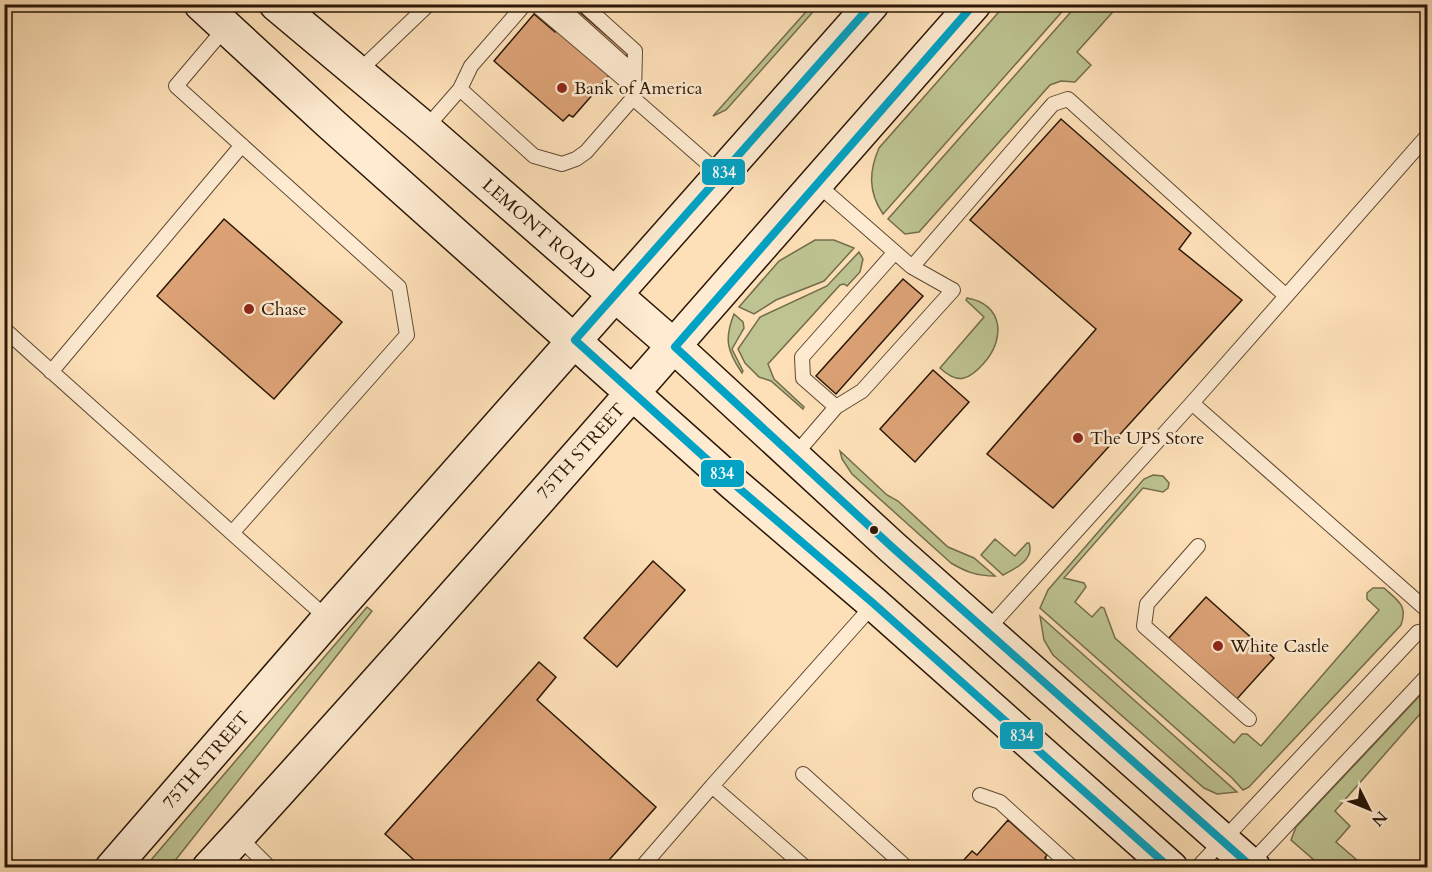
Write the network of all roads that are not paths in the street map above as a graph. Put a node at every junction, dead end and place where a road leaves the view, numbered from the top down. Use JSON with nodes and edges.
{"nodes":[{"id":1,"x":201,"y":4,"type":"edge"},
{"id":2,"x":276,"y":4,"type":"edge"},
{"id":3,"x":429,"y":4,"type":"edge"},
{"id":4,"x":525,"y":4,"type":"edge"},
{"id":5,"x":535,"y":4,"type":"edge"},
{"id":6,"x":557,"y":4,"type":"edge"},
{"id":7,"x":583,"y":4,"type":"edge"},
{"id":8,"x":872,"y":4,"type":"edge"},
{"id":9,"x":975,"y":4,"type":"edge"},
{"id":10,"x":226,"y":27,"type":"junction"},
{"id":11,"x":358,"y":72,"type":"junction"},
{"id":12,"x":634,"y":73,"type":"junction"},
{"id":13,"x":460,"y":89,"type":"junction"},
{"id":14,"x":634,"y":93,"type":"junction"},
{"id":15,"x":425,"y":129,"type":"junction"},
{"id":16,"x":1428,"y":135,"type":"edge"},
{"id":17,"x":242,"y":145,"type":"junction"},
{"id":18,"x":721,"y":175,"type":"junction"},
{"id":19,"x":816,"y":183,"type":"junction"},
{"id":20,"x":895,"y":252,"type":"junction"},
{"id":21,"x":912,"y":267,"type":"junction"},
{"id":22,"x":614,"y":296,"type":"junction"},
{"id":23,"x":1286,"y":296,"type":"junction"},
{"id":24,"x":4,"y":329,"type":"edge"},
{"id":25,"x":575,"y":340,"type":"junction"},
{"id":26,"x":675,"y":347,"type":"junction"},
{"id":27,"x":51,"y":372,"type":"junction"},
{"id":28,"x":634,"y":392,"type":"junction"},
{"id":29,"x":1192,"y":402,"type":"junction"},
{"id":30,"x":837,"y":407,"type":"junction"},
{"id":31,"x":794,"y":456,"type":"junction"},
{"id":32,"x":232,"y":533,"type":"junction"},
{"id":33,"x":1198,"y":546,"type":"dead end"},
{"id":34,"x":874,"y":604,"type":"junction"},
{"id":35,"x":1428,"y":611,"type":"edge"},
{"id":36,"x":328,"y":619,"type":"junction"},
{"id":37,"x":987,"y":630,"type":"junction"},
{"id":38,"x":1428,"y":630,"type":"edge"},
{"id":39,"x":1428,"y":675,"type":"edge"},
{"id":40,"x":1249,"y":719,"type":"dead end"},
{"id":41,"x":802,"y":774,"type":"dead end"},
{"id":42,"x":712,"y":786,"type":"junction"},
{"id":43,"x":980,"y":795,"type":"dead end"},
{"id":44,"x":238,"y":836,"type":"junction"},
{"id":45,"x":1223,"y":840,"type":"junction"},
{"id":46,"x":1250,"y":866,"type":"edge"},
{"id":47,"x":112,"y":867,"type":"edge"},
{"id":48,"x":209,"y":867,"type":"edge"},
{"id":49,"x":270,"y":867,"type":"edge"},
{"id":50,"x":641,"y":867,"type":"edge"},
{"id":51,"x":806,"y":867,"type":"edge"},
{"id":52,"x":907,"y":867,"type":"edge"},
{"id":53,"x":1073,"y":867,"type":"edge"},
{"id":54,"x":1171,"y":867,"type":"edge"},
{"id":55,"x":1197,"y":867,"type":"edge"}],
"edges":[{"from":1,"to":10,"type":"main road"},
{"from":2,"to":11,"type":"main road","name":"LEMONT ROAD"},
{"from":3,"to":11,"type":"lane"},
{"from":4,"to":13,"type":"lane"},
{"from":5,"to":14,"type":"lane"},
{"from":6,"to":12,"type":"lane"},
{"from":7,"to":12,"type":"lane"},
{"from":8,"to":18,"type":"main road","name":"75TH STREET"},
{"from":9,"to":19,"type":"main road","name":"75TH STREET"},
{"from":10,"to":17,"type":"lane"},
{"from":10,"to":25,"type":"main road"},
{"from":11,"to":15,"type":"main road","name":"LEMONT ROAD"},
{"from":12,"to":14,"type":"lane"},
{"from":13,"to":14,"type":"lane"},
{"from":13,"to":15,"type":"lane"},
{"from":14,"to":18,"type":"lane"},
{"from":15,"to":22,"type":"main road","name":"LEMONT ROAD"},
{"from":16,"to":23,"type":"lane"},
{"from":17,"to":27,"type":"lane"},
{"from":17,"to":32,"type":"lane"},
{"from":18,"to":22,"type":"main road","name":"75TH STREET"},
{"from":19,"to":20,"type":"lane"},
{"from":19,"to":26,"type":"main road","name":"75TH STREET"},
{"from":20,"to":21,"type":"lane"},
{"from":20,"to":30,"type":"lane"},
{"from":21,"to":23,"type":"lane"},
{"from":21,"to":30,"type":"lane"},
{"from":22,"to":25,"type":"main road","name":"75TH STREET"},
{"from":22,"to":26,"type":"main road","name":"LEMONT ROAD"},
{"from":23,"to":29,"type":"lane"},
{"from":24,"to":27,"type":"lane"},
{"from":25,"to":28,"type":"main road"},
{"from":25,"to":36,"type":"main road","name":"75TH STREET"},
{"from":26,"to":28,"type":"main road","name":"75TH STREET"},
{"from":26,"to":31,"type":"main road","name":"LEMONT ROAD"},
{"from":27,"to":32,"type":"lane"},
{"from":28,"to":34,"type":"main road"},
{"from":28,"to":44,"type":"main road","name":"75TH STREET"},
{"from":29,"to":35,"type":"lane"},
{"from":29,"to":37,"type":"lane"},
{"from":30,"to":31,"type":"lane"},
{"from":31,"to":37,"type":"main road","name":"LEMONT ROAD"},
{"from":32,"to":36,"type":"lane"},
{"from":33,"to":40,"type":"lane"},
{"from":34,"to":42,"type":"lane"},
{"from":34,"to":54,"type":"main road"},
{"from":36,"to":47,"type":"main road","name":"75TH STREET"},
{"from":37,"to":45,"type":"main road","name":"LEMONT ROAD"},
{"from":38,"to":45,"type":"lane"},
{"from":39,"to":46,"type":"lane"},
{"from":41,"to":52,"type":"lane"},
{"from":42,"to":50,"type":"lane"},
{"from":42,"to":51,"type":"lane"},
{"from":43,"to":53,"type":"lane"},
{"from":44,"to":48,"type":"main road","name":"75TH STREET"},
{"from":44,"to":49,"type":"lane"},
{"from":45,"to":46,"type":"main road","name":"LEMONT ROAD"},
{"from":45,"to":55,"type":"lane"}]}
